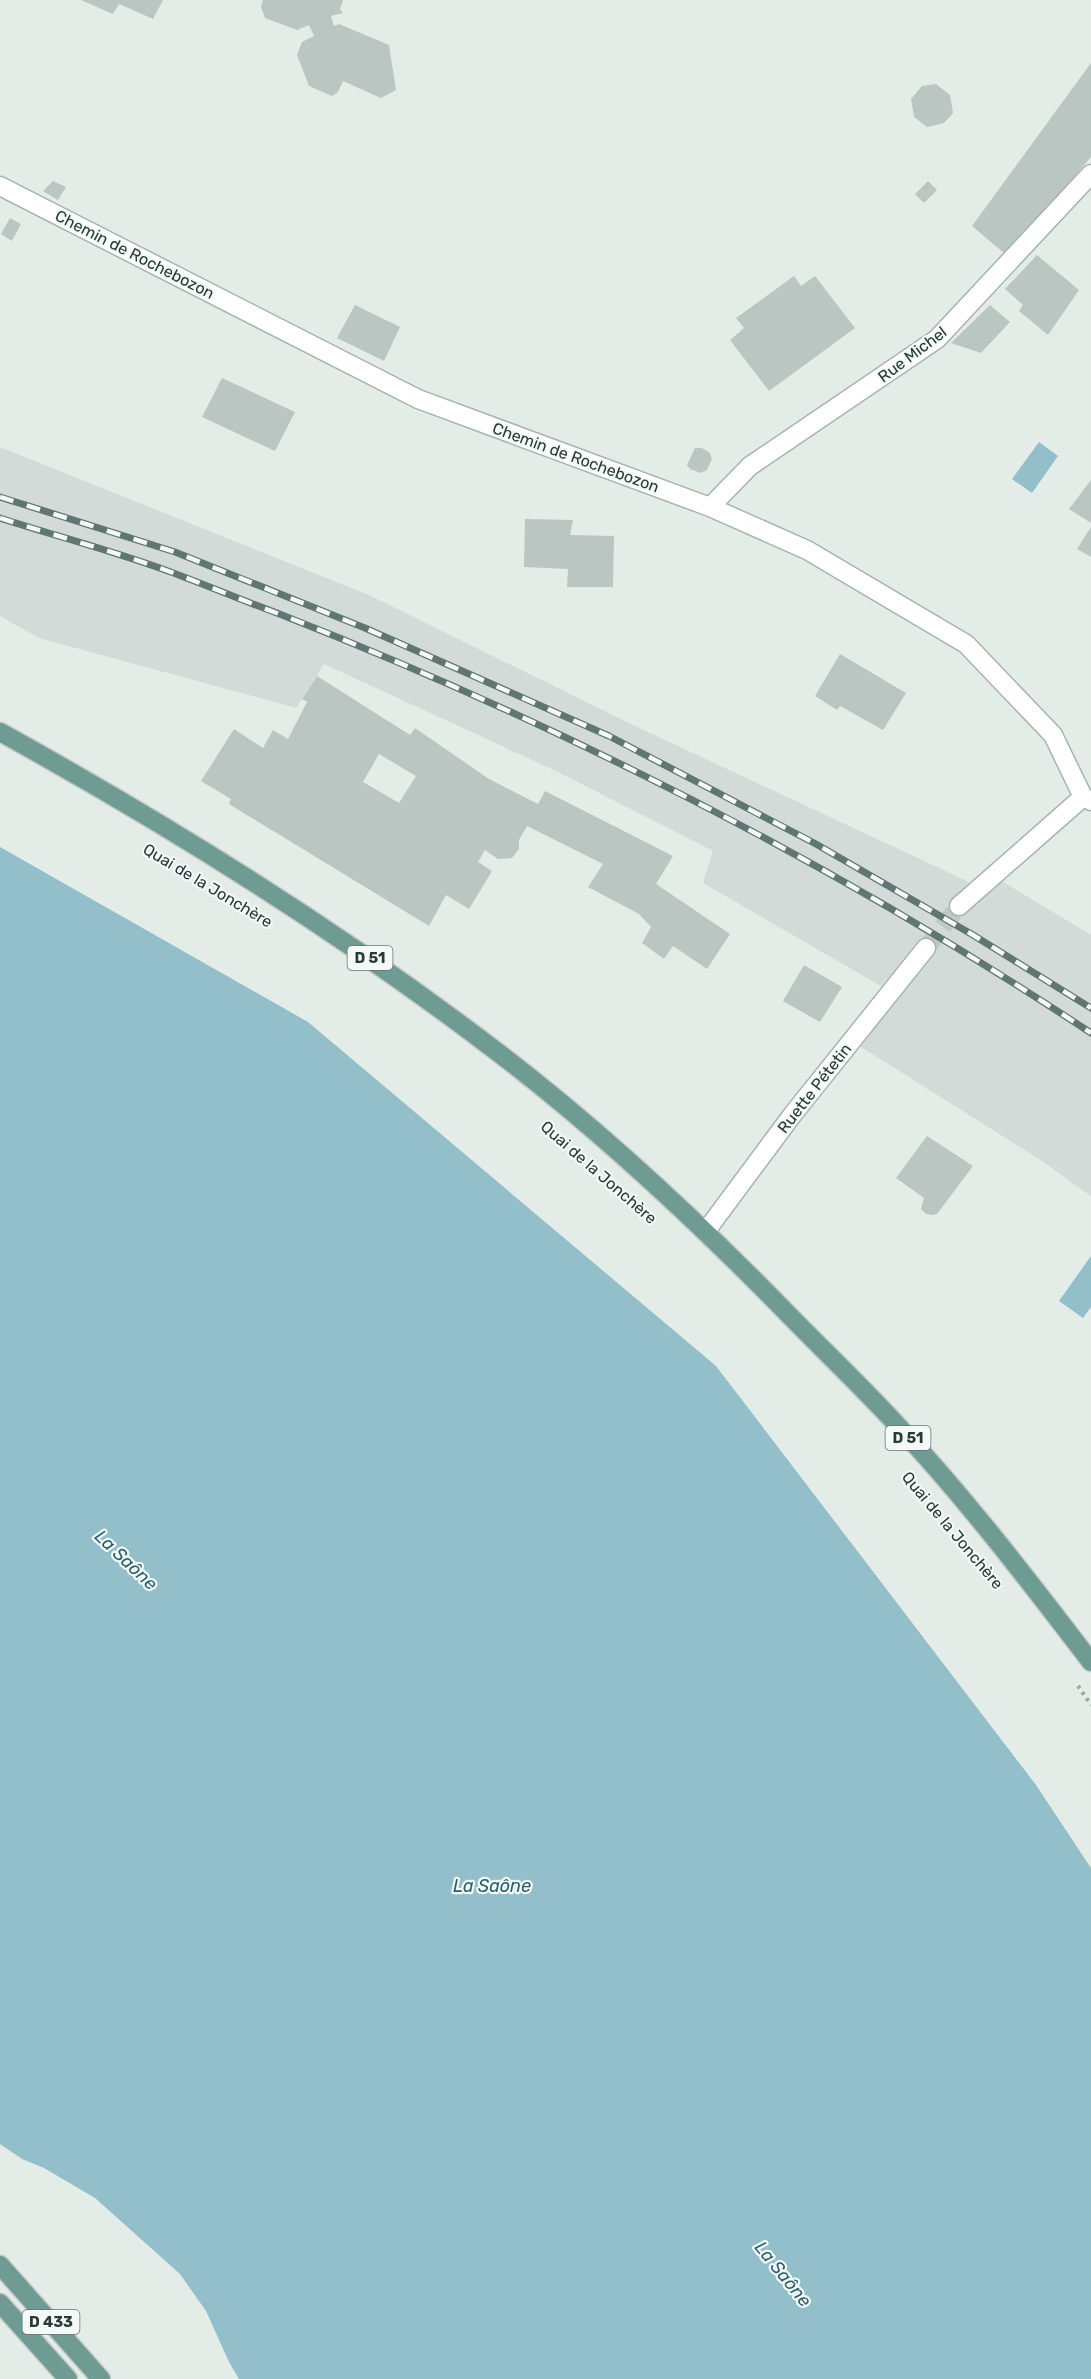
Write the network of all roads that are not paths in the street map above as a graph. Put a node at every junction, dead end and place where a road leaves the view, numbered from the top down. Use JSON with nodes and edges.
{"nodes":[{"id":1,"x":1091,"y":174,"type":"edge"},
{"id":2,"x":0,"y":186,"type":"edge"},
{"id":3,"x":710,"y":507,"type":"junction"},
{"id":4,"x":0,"y":732,"type":"edge"},
{"id":5,"x":1087,"y":799,"type":"edge"},
{"id":6,"x":959,"y":906,"type":"tunnel mouth"},
{"id":7,"x":926,"y":948,"type":"tunnel mouth"},
{"id":8,"x":706,"y":1231,"type":"junction"},
{"id":9,"x":1091,"y":1662,"type":"edge"},
{"id":10,"x":0,"y":2265,"type":"edge"},
{"id":11,"x":0,"y":2303,"type":"edge"},
{"id":12,"x":68,"y":2379,"type":"edge"},
{"id":13,"x":101,"y":2379,"type":"edge"}],
"edges":[{"from":1,"to":3,"type":"street","name":"Rue Michel"},
{"from":2,"to":3,"type":"street","name":"Chemin de Rochebozon"},
{"from":3,"to":5,"type":"street","name":"Chemin de Rochebozon"},
{"from":4,"to":8,"type":"main road","name":"Quai de la Jonchère","number":"D 51"},
{"from":5,"to":6,"type":"street"},
{"from":7,"to":8,"type":"street","name":"Ruette Pétetin"},
{"from":8,"to":9,"type":"main road","name":"Quai de la Jonchère","number":"D 51"},
{"from":10,"to":13,"type":"main road","number":"D 433"},
{"from":11,"to":12,"type":"main road","number":"D 433"}]}
